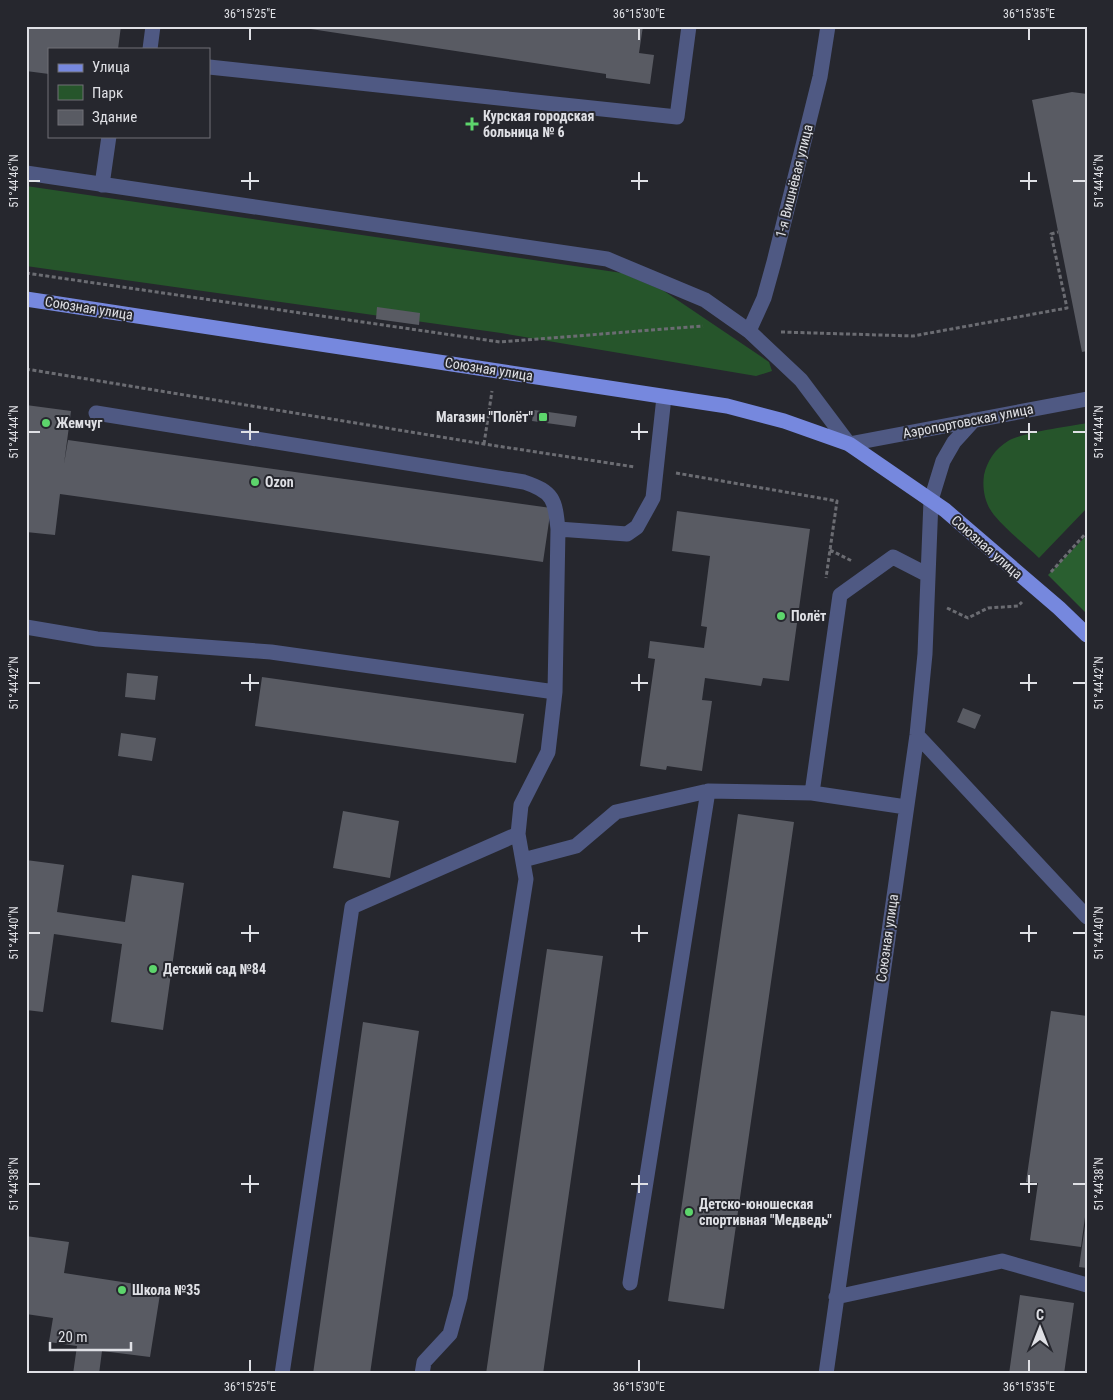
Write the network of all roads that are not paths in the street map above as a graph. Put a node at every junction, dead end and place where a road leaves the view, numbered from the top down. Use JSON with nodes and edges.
{"nodes":[{"id":1,"x":153,"y":26,"type":"edge"},
{"id":2,"x":689,"y":26,"type":"edge"},
{"id":3,"x":828,"y":26,"type":"edge"},
{"id":4,"x":150,"y":48,"type":"edge"},
{"id":5,"x":210,"y":67,"type":"edge"},
{"id":6,"x":109,"y":138,"type":"edge"},
{"id":7,"x":26,"y":173,"type":"edge"},
{"id":8,"x":102,"y":185,"type":"junction"},
{"id":9,"x":26,"y":299,"type":"edge"},
{"id":10,"x":748,"y":331,"type":"junction"},
{"id":11,"x":664,"y":397,"type":"junction"},
{"id":12,"x":1087,"y":399,"type":"edge"},
{"id":13,"x":96,"y":413,"type":"dead end"},
{"id":14,"x":974,"y":420,"type":"junction"},
{"id":15,"x":849,"y":444,"type":"junction"},
{"id":16,"x":931,"y":500,"type":"junction"},
{"id":17,"x":558,"y":530,"type":"junction"},
{"id":18,"x":928,"y":575,"type":"junction"},
{"id":19,"x":26,"y":627,"type":"edge"},
{"id":20,"x":1087,"y":635,"type":"edge"},
{"id":21,"x":556,"y":692,"type":"junction"},
{"id":22,"x":918,"y":735,"type":"junction"},
{"id":23,"x":708,"y":791,"type":"junction"},
{"id":24,"x":812,"y":793,"type":"junction"},
{"id":25,"x":906,"y":807,"type":"junction"},
{"id":26,"x":518,"y":834,"type":"junction"},
{"id":27,"x":523,"y":860,"type":"junction"},
{"id":28,"x":1087,"y":917,"type":"edge"},
{"id":29,"x":630,"y":1283,"type":"dead end"},
{"id":30,"x":1087,"y":1285,"type":"edge"},
{"id":31,"x":836,"y":1297,"type":"junction"},
{"id":32,"x":282,"y":1374,"type":"edge"},
{"id":33,"x":422,"y":1374,"type":"edge"},
{"id":34,"x":826,"y":1374,"type":"edge"}],
"edges":[{"from":1,"to":4,"type":"street"},
{"from":2,"to":5,"type":"street"},
{"from":3,"to":10,"type":"street","name":"1-я Вишнёвая улица"},
{"from":6,"to":8,"type":"street"},
{"from":7,"to":8,"type":"street"},
{"from":8,"to":10,"type":"street"},
{"from":9,"to":11,"type":"main road","name":"Союзная улица"},
{"from":10,"to":15,"type":"street"},
{"from":11,"to":15,"type":"main road","name":"Союзная улица"},
{"from":11,"to":17,"type":"street"},
{"from":12,"to":14,"type":"street","name":"Аэропортовская улица"},
{"from":13,"to":17,"type":"street"},
{"from":14,"to":15,"type":"street","name":"Аэропортовская улица"},
{"from":14,"to":16,"type":"street"},
{"from":15,"to":16,"type":"main road","name":"Союзная улица"},
{"from":16,"to":18,"type":"street","name":"Союзная улица"},
{"from":16,"to":20,"type":"main road","name":"Союзная улица"},
{"from":17,"to":21,"type":"street"},
{"from":18,"to":22,"type":"street","name":"Союзная улица"},
{"from":18,"to":24,"type":"street"},
{"from":19,"to":21,"type":"street"},
{"from":21,"to":26,"type":"street"},
{"from":22,"to":25,"type":"street","name":"Союзная улица"},
{"from":22,"to":28,"type":"street"},
{"from":23,"to":24,"type":"street"},
{"from":23,"to":27,"type":"street"},
{"from":23,"to":29,"type":"street"},
{"from":24,"to":25,"type":"street"},
{"from":25,"to":31,"type":"street","name":"Союзная улица"},
{"from":26,"to":27,"type":"street"},
{"from":26,"to":32,"type":"street"},
{"from":27,"to":33,"type":"street"},
{"from":30,"to":31,"type":"street"},
{"from":31,"to":34,"type":"street","name":"Союзная улица"}]}
